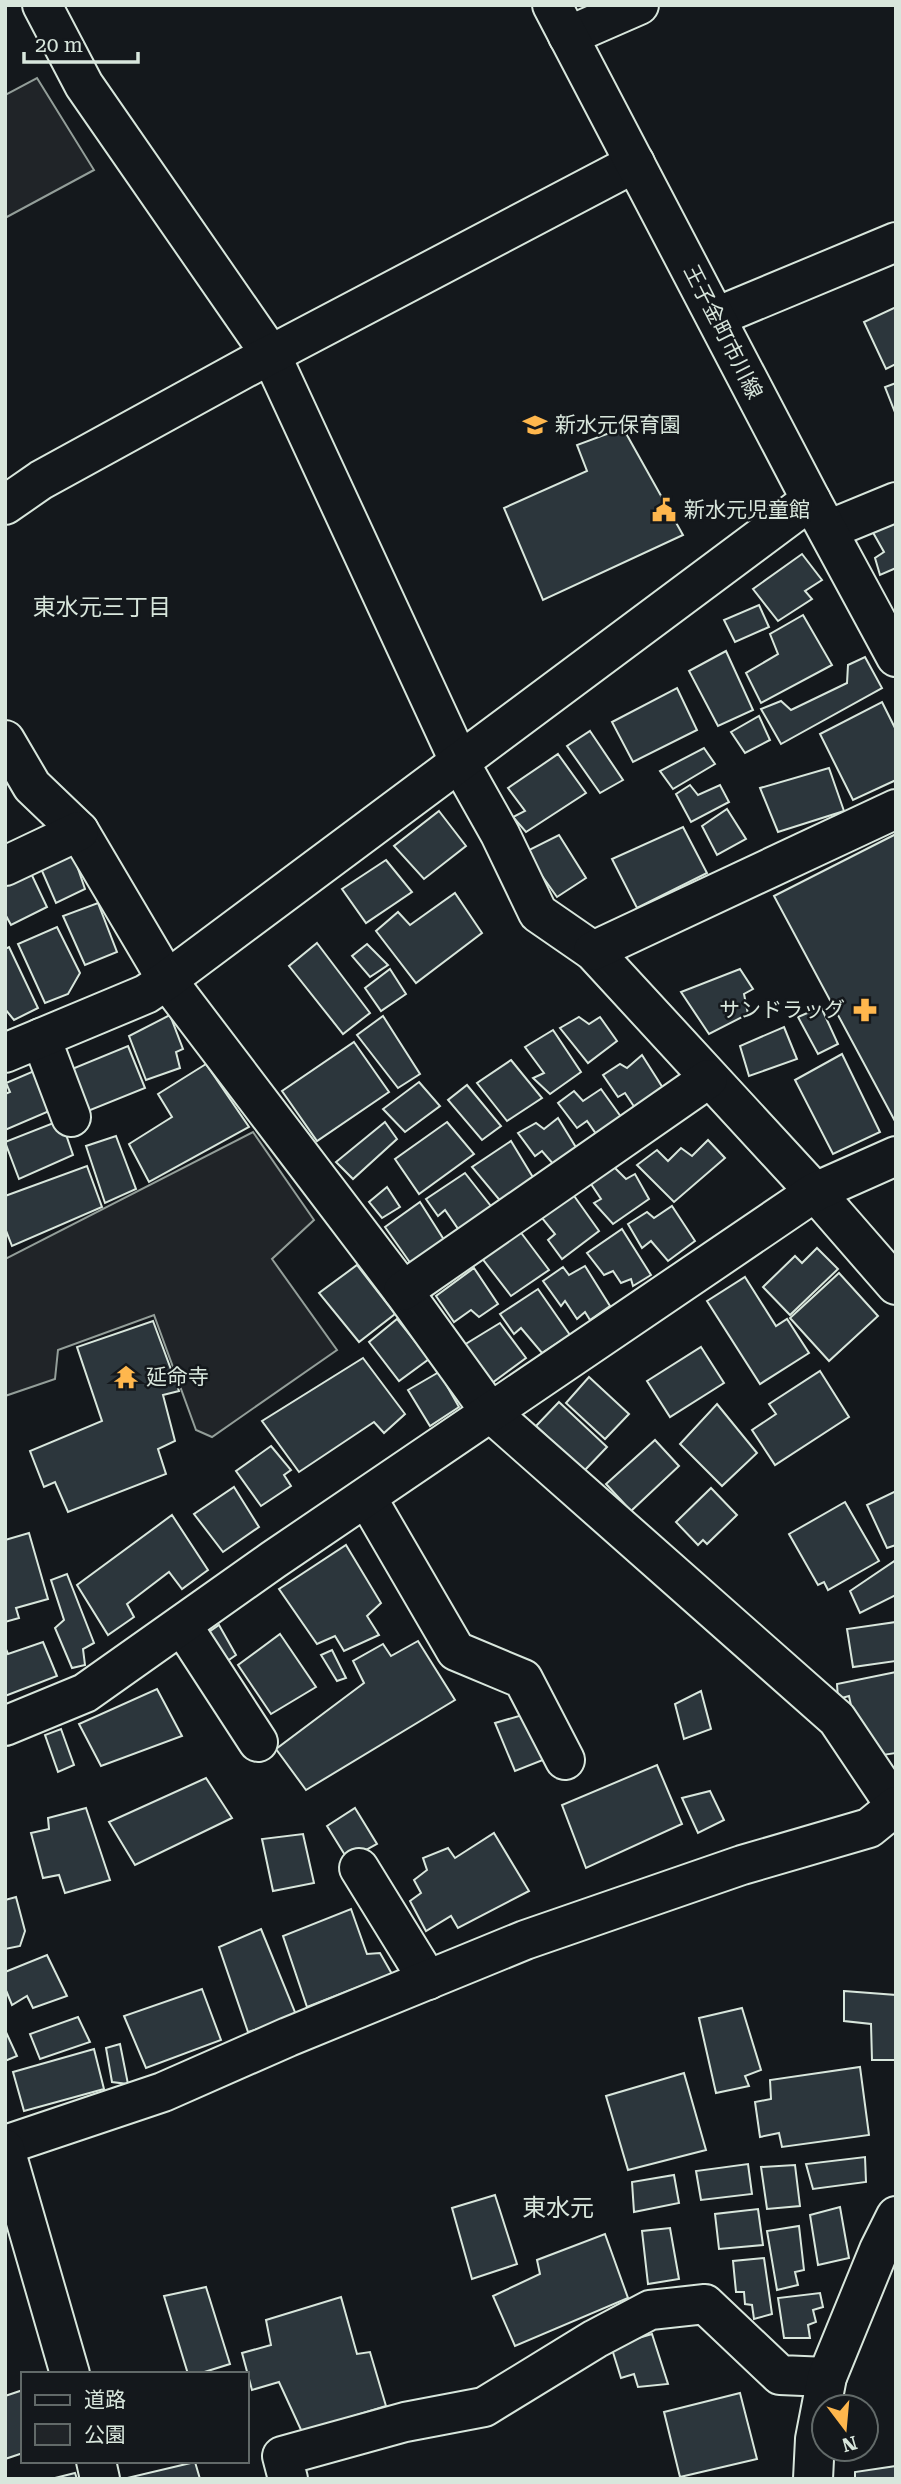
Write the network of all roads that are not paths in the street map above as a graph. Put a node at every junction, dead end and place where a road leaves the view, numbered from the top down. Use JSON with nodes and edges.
{"nodes":[{"id":1,"x":42,"y":5,"type":"edge"},
{"id":2,"x":639,"y":5,"type":"edge"},
{"id":3,"x":560,"y":20,"type":"edge"},
{"id":4,"x":635,"y":163,"type":"junction"},
{"id":5,"x":896,"y":242,"type":"edge"},
{"id":6,"x":716,"y":317,"type":"junction"},
{"id":7,"x":271,"y":355,"type":"junction"},
{"id":8,"x":896,"y":502,"type":"edge"},
{"id":9,"x":5,"y":505,"type":"edge"},
{"id":10,"x":819,"y":515,"type":"junction"},
{"id":11,"x":896,"y":657,"type":"edge"},
{"id":12,"x":5,"y":740,"type":"edge"},
{"id":13,"x":460,"y":763,"type":"junction"},
{"id":14,"x":896,"y":809,"type":"edge"},
{"id":15,"x":79,"y":831,"type":"junction"},
{"id":16,"x":5,"y":866,"type":"edge"},
{"id":17,"x":593,"y":951,"type":"junction"},
{"id":18,"x":167,"y":980,"type":"junction"},
{"id":19,"x":41,"y":1038,"type":"junction"},
{"id":20,"x":5,"y":1053,"type":"edge"},
{"id":21,"x":708,"y":1079,"type":"junction"},
{"id":22,"x":71,"y":1117,"type":"dead end"},
{"id":23,"x":896,"y":1156,"type":"edge"},
{"id":24,"x":816,"y":1192,"type":"junction"},
{"id":25,"x":896,"y":1284,"type":"edge"},
{"id":26,"x":403,"y":1291,"type":"junction"},
{"id":27,"x":491,"y":1413,"type":"junction"},
{"id":28,"x":367,"y":1498,"type":"junction"},
{"id":29,"x":182,"y":1625,"type":"junction"},
{"id":30,"x":5,"y":1726,"type":"edge"},
{"id":31,"x":258,"y":1742,"type":"dead end"},
{"id":32,"x":565,"y":1760,"type":"dead end"},
{"id":33,"x":896,"y":1806,"type":"edge"},
{"id":34,"x":359,"y":1868,"type":"dead end"},
{"id":35,"x":428,"y":1980,"type":"junction"},
{"id":36,"x":5,"y":2147,"type":"edge"},
{"id":37,"x":896,"y":2216,"type":"edge"},
{"id":38,"x":887,"y":2249,"type":"edge"},
{"id":39,"x":69,"y":2372,"type":"edge"},
{"id":40,"x":827,"y":2377,"type":"junction"},
{"id":41,"x":288,"y":2479,"type":"edge"},
{"id":42,"x":813,"y":2479,"type":"edge"}],
"edges":[{"from":1,"to":7,"type":"street"},
{"from":2,"to":3,"type":"street"},
{"from":3,"to":4,"type":"street","name":"王子金町市川線"},
{"from":4,"to":6,"type":"street","name":"王子金町市川線"},
{"from":4,"to":7,"type":"street"},
{"from":5,"to":6,"type":"street"},
{"from":6,"to":10,"type":"street","name":"王子金町市川線"},
{"from":7,"to":9,"type":"street"},
{"from":7,"to":13,"type":"street"},
{"from":8,"to":10,"type":"street"},
{"from":10,"to":11,"type":"street","name":"王子金町市川線"},
{"from":10,"to":13,"type":"street"},
{"from":12,"to":15,"type":"street"},
{"from":13,"to":17,"type":"street"},
{"from":13,"to":18,"type":"street"},
{"from":14,"to":17,"type":"street"},
{"from":15,"to":16,"type":"street"},
{"from":15,"to":18,"type":"street"},
{"from":17,"to":21,"type":"street"},
{"from":18,"to":19,"type":"street"},
{"from":18,"to":26,"type":"street"},
{"from":19,"to":20,"type":"street"},
{"from":19,"to":22,"type":"street"},
{"from":21,"to":24,"type":"street"},
{"from":21,"to":26,"type":"street"},
{"from":23,"to":24,"type":"street"},
{"from":24,"to":25,"type":"street"},
{"from":24,"to":27,"type":"street"},
{"from":26,"to":27,"type":"street"},
{"from":27,"to":28,"type":"street"},
{"from":27,"to":33,"type":"street"},
{"from":28,"to":29,"type":"street"},
{"from":28,"to":32,"type":"street"},
{"from":29,"to":30,"type":"street"},
{"from":29,"to":31,"type":"street"},
{"from":33,"to":35,"type":"street"},
{"from":34,"to":35,"type":"street"},
{"from":35,"to":36,"type":"street"},
{"from":36,"to":39,"type":"street"},
{"from":37,"to":38,"type":"street"},
{"from":38,"to":40,"type":"street"},
{"from":40,"to":41,"type":"street"},
{"from":40,"to":42,"type":"street"}]}
